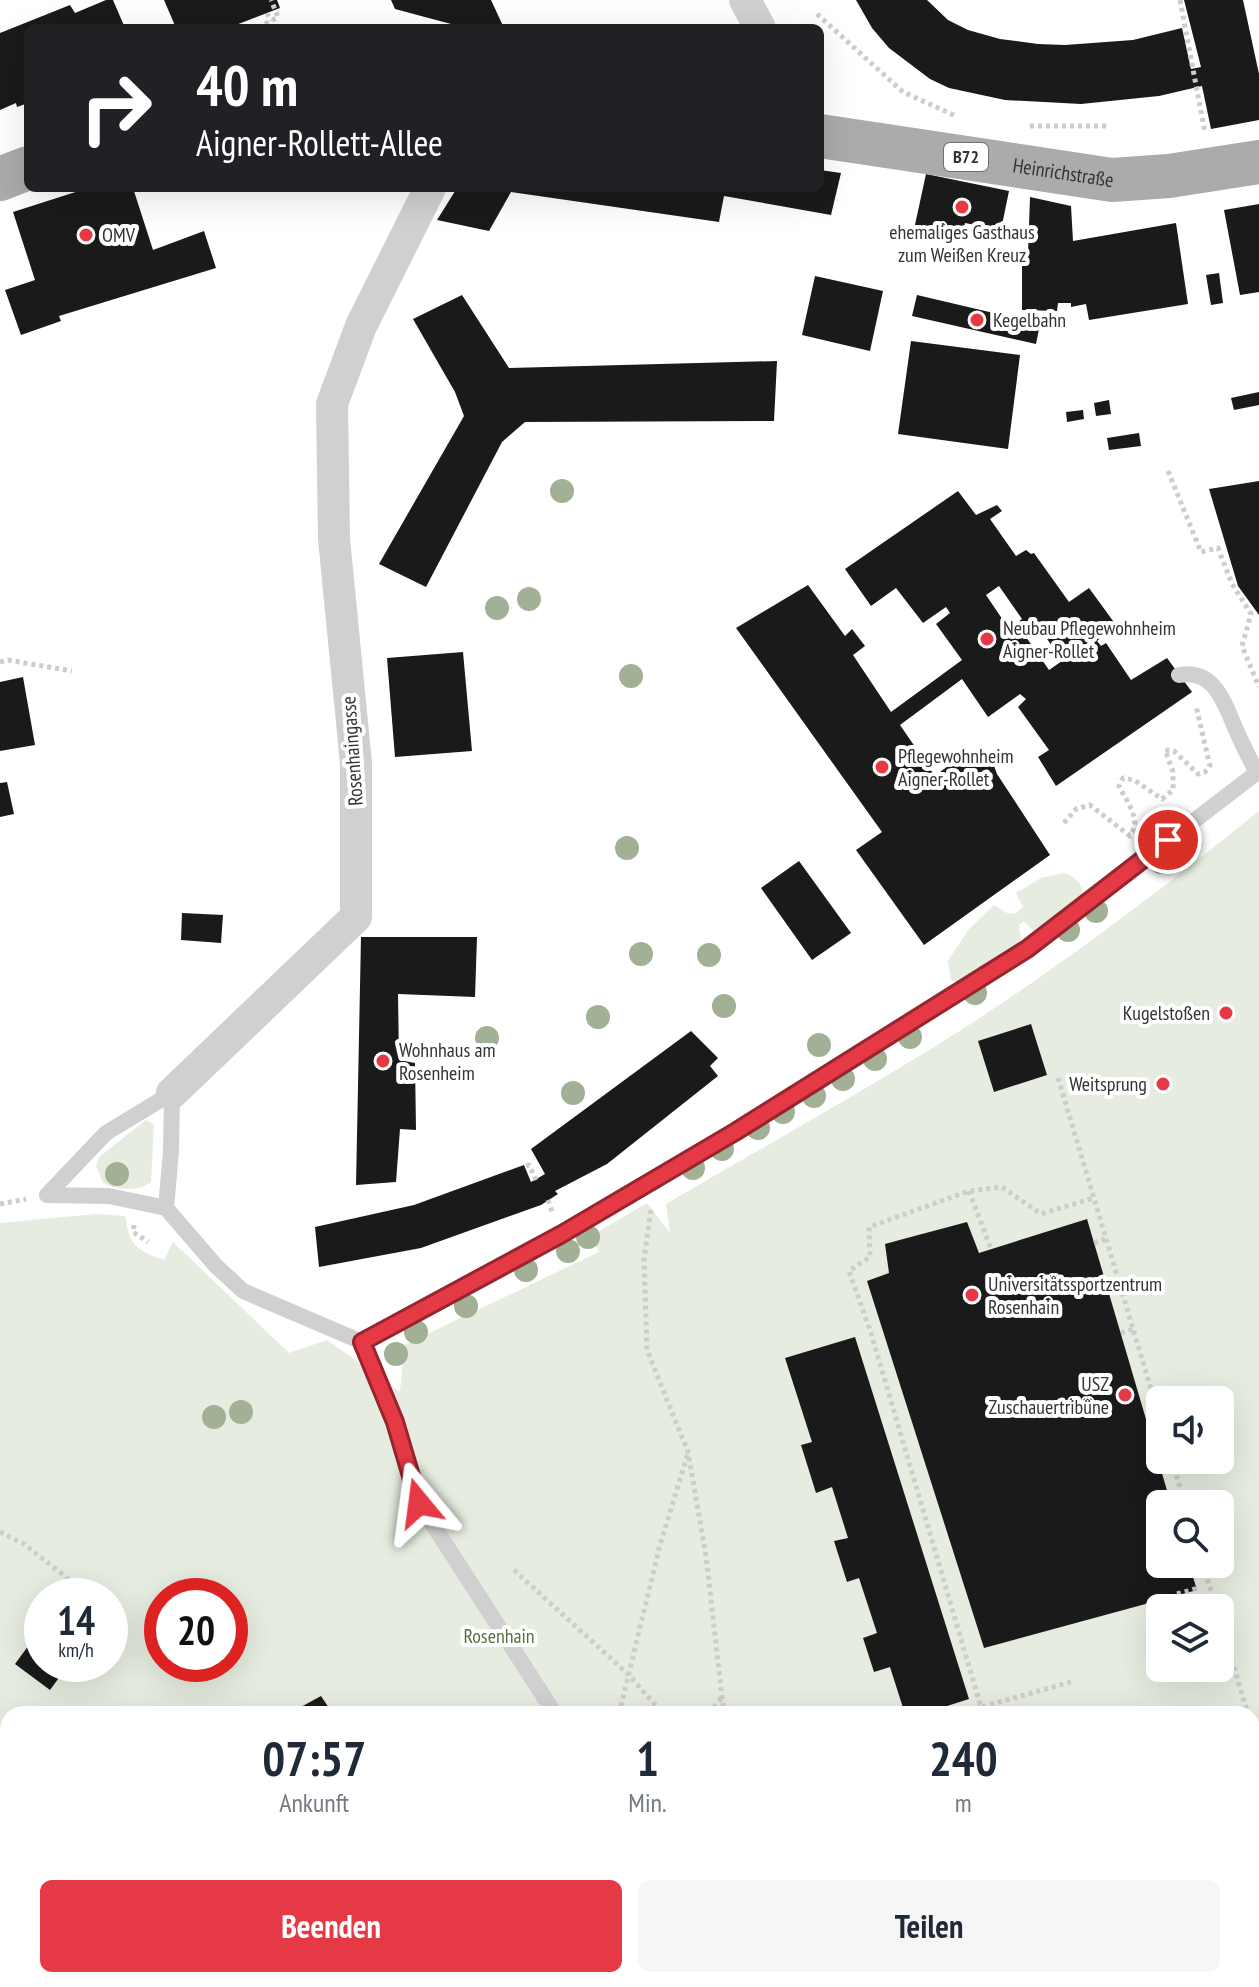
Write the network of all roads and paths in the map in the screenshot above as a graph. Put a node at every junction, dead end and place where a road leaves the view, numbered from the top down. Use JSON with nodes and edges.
{"nodes":[{"id":1,"x":271,"y":0,"type":"edge"},
{"id":2,"x":745,"y":0,"type":"edge"},
{"id":3,"x":1180,"y":0,"type":"edge"},
{"id":4,"x":267,"y":13,"type":"dead end"},
{"id":5,"x":817,"y":14,"type":"dead end"},
{"id":6,"x":271,"y":21,"type":"junction"},
{"id":7,"x":265,"y":24,"type":"edge"},
{"id":8,"x":758,"y":24,"type":"edge"},
{"id":9,"x":959,"y":117,"type":"dead end"},
{"id":10,"x":1019,"y":125,"type":"dead end"},
{"id":11,"x":1109,"y":126,"type":"dead end"},
{"id":12,"x":1206,"y":136,"type":"dead end"},
{"id":13,"x":824,"y":137,"type":"edge"},
{"id":14,"x":1259,"y":162,"type":"edge"},
{"id":15,"x":24,"y":170,"type":"edge"},
{"id":16,"x":0,"y":179,"type":"edge"},
{"id":17,"x":428,"y":192,"type":"edge"},
{"id":18,"x":1168,"y":471,"type":"dead end"},
{"id":19,"x":0,"y":662,"type":"edge"},
{"id":20,"x":72,"y":671,"type":"dead end"},
{"id":21,"x":1186,"y":674,"type":"joint"},
{"id":22,"x":1259,"y":687,"type":"edge"},
{"id":23,"x":1258,"y":772,"type":"edge"},
{"id":24,"x":1064,"y":823,"type":"dead end"},
{"id":25,"x":1058,"y":1078,"type":"dead end"},
{"id":26,"x":172,"y":1093,"type":"junction"},
{"id":27,"x":969,"y":1191,"type":"junction"},
{"id":28,"x":653,"y":1196,"type":"dead end"},
{"id":29,"x":1094,"y":1198,"type":"junction"},
{"id":30,"x":548,"y":1200,"type":"dead end"},
{"id":31,"x":166,"y":1208,"type":"junction"},
{"id":32,"x":553,"y":1214,"type":"dead end"},
{"id":33,"x":134,"y":1225,"type":"dead end"},
{"id":34,"x":1106,"y":1239,"type":"junction"},
{"id":35,"x":148,"y":1242,"type":"dead end"},
{"id":36,"x":1094,"y":1243,"type":"dead end"},
{"id":37,"x":991,"y":1249,"type":"dead end"},
{"id":38,"x":1133,"y":1329,"type":"junction"},
{"id":39,"x":1121,"y":1333,"type":"dead end"},
{"id":40,"x":362,"y":1342,"type":"junction"},
{"id":41,"x":1150,"y":1386,"type":"edge"},
{"id":42,"x":688,"y":1452,"type":"junction"},
{"id":43,"x":0,"y":1532,"type":"edge"},
{"id":44,"x":514,"y":1570,"type":"dead end"},
{"id":45,"x":67,"y":1578,"type":"edge"},
{"id":46,"x":1180,"y":1594,"type":"edge"},
{"id":47,"x":1196,"y":1594,"type":"edge"},
{"id":48,"x":1234,"y":1668,"type":"edge"},
{"id":49,"x":629,"y":1675,"type":"junction"},
{"id":50,"x":1071,"y":1682,"type":"dead end"},
{"id":51,"x":722,"y":1697,"type":"junction"},
{"id":52,"x":550,"y":1706,"type":"edge"},
{"id":53,"x":621,"y":1706,"type":"edge"},
{"id":54,"x":656,"y":1706,"type":"edge"},
{"id":55,"x":715,"y":1706,"type":"edge"},
{"id":56,"x":723,"y":1706,"type":"edge"},
{"id":57,"x":981,"y":1706,"type":"edge"},
{"id":58,"x":985,"y":1706,"type":"edge"},
{"id":59,"x":1246,"y":1706,"type":"edge"}],
"edges":[{"from":1,"to":6,"type":"path"},
{"from":2,"to":8,"type":"street"},
{"from":3,"to":12,"type":"path"},
{"from":4,"to":6,"type":"path"},
{"from":5,"to":9,"type":"path"},
{"from":6,"to":7,"type":"path"},
{"from":10,"to":11,"type":"path"},
{"from":13,"to":14,"type":"main road","name":"Heinrichstraße","number":"B72"},
{"from":15,"to":16,"type":"main road"},
{"from":17,"to":26,"type":"street","name":"Rosenhaingasse"},
{"from":18,"to":22,"type":"path"},
{"from":19,"to":20,"type":"path"},
{"from":21,"to":23,"type":"lane"},
{"from":21,"to":24,"type":"path"},
{"from":23,"to":40,"type":"lane"},
{"from":25,"to":29,"type":"path"},
{"from":26,"to":31,"type":"lane"},
{"from":26,"to":31,"type":"lane","name":"Rosenhaingasse"},
{"from":27,"to":29,"type":"path"},
{"from":27,"to":37,"type":"path"},
{"from":27,"to":57,"type":"path"},
{"from":28,"to":42,"type":"path"},
{"from":29,"to":34,"type":"path"},
{"from":30,"to":32,"type":"path"},
{"from":31,"to":40,"type":"lane"},
{"from":33,"to":35,"type":"path"},
{"from":34,"to":36,"type":"path"},
{"from":34,"to":38,"type":"path"},
{"from":38,"to":39,"type":"path"},
{"from":38,"to":41,"type":"path"},
{"from":40,"to":52,"type":"lane"},
{"from":42,"to":49,"type":"path"},
{"from":42,"to":51,"type":"path"},
{"from":43,"to":45,"type":"path"},
{"from":44,"to":49,"type":"path"},
{"from":46,"to":47,"type":"path"},
{"from":48,"to":59,"type":"path"},
{"from":49,"to":53,"type":"path"},
{"from":49,"to":54,"type":"path"},
{"from":50,"to":58,"type":"path"},
{"from":51,"to":55,"type":"path"},
{"from":51,"to":56,"type":"path"}]}
